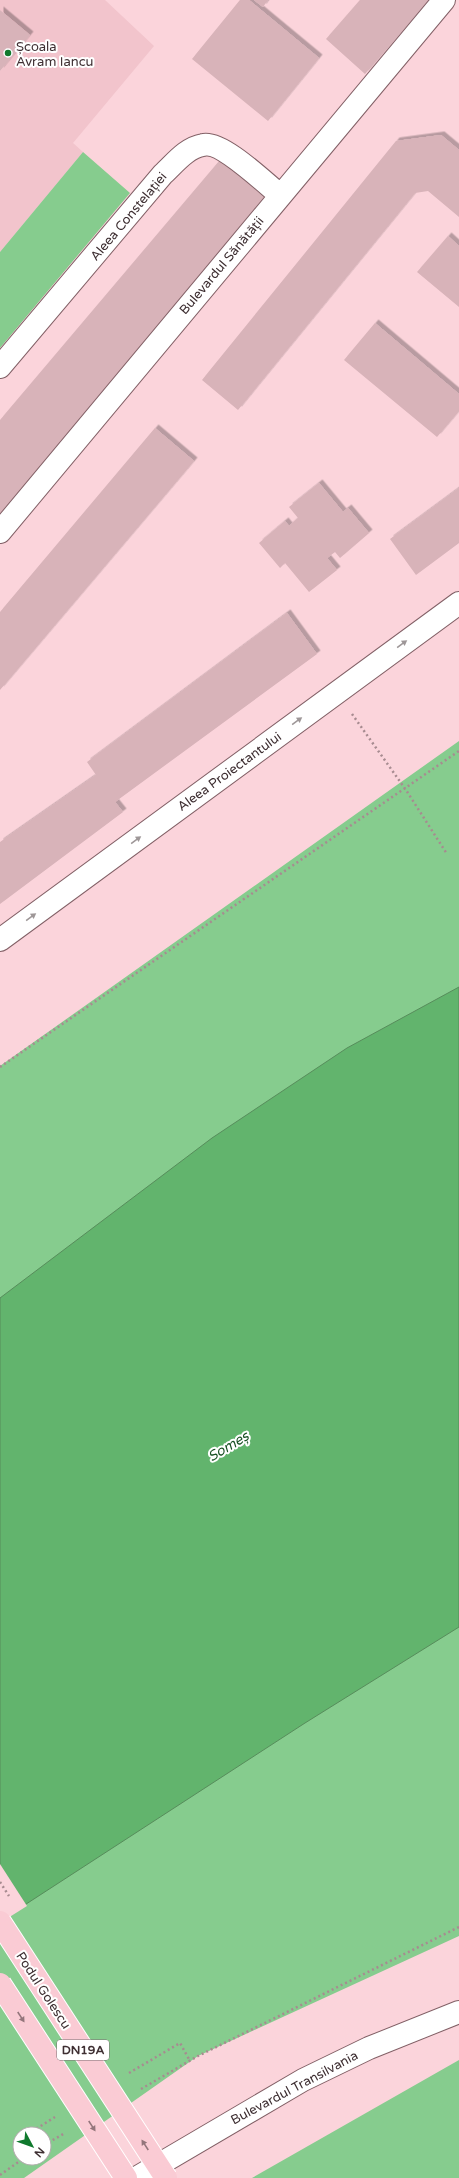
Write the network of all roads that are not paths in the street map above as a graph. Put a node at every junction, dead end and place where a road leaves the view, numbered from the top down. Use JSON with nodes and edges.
{"nodes":[{"id":1,"x":444,"y":0,"type":"edge"},
{"id":2,"x":280,"y":195,"type":"junction"},
{"id":3,"x":0,"y":367,"type":"edge"},
{"id":4,"x":0,"y":532,"type":"edge"},
{"id":5,"x":459,"y":603,"type":"edge"},
{"id":6,"x":0,"y":940,"type":"edge"},
{"id":7,"x":0,"y":1922,"type":"edge"},
{"id":8,"x":0,"y":1984,"type":"edge"},
{"id":9,"x":459,"y":2012,"type":"edge"},
{"id":10,"x":126,"y":2178,"type":"edge"},
{"id":11,"x":136,"y":2178,"type":"edge"},
{"id":12,"x":166,"y":2178,"type":"edge"}],
"edges":[{"from":1,"to":2,"type":"street","name":"Bulevardul Sănătății"},
{"from":2,"to":3,"type":"street","name":"Aleea Constelației"},
{"from":2,"to":4,"type":"street","name":"Bulevardul Sănătății"},
{"from":6,"to":5,"type":"street","name":"Aleea Proiectantului","one_way":true},
{"from":12,"to":7,"type":"main road","name":"Podul Golescu","number":"DN19A","one_way":true,"bridge":true},
{"from":8,"to":10,"type":"main road","number":"DN19A","one_way":true,"bridge":true},
{"from":9,"to":11,"type":"street","name":"Bulevardul Transilvania"}]}
